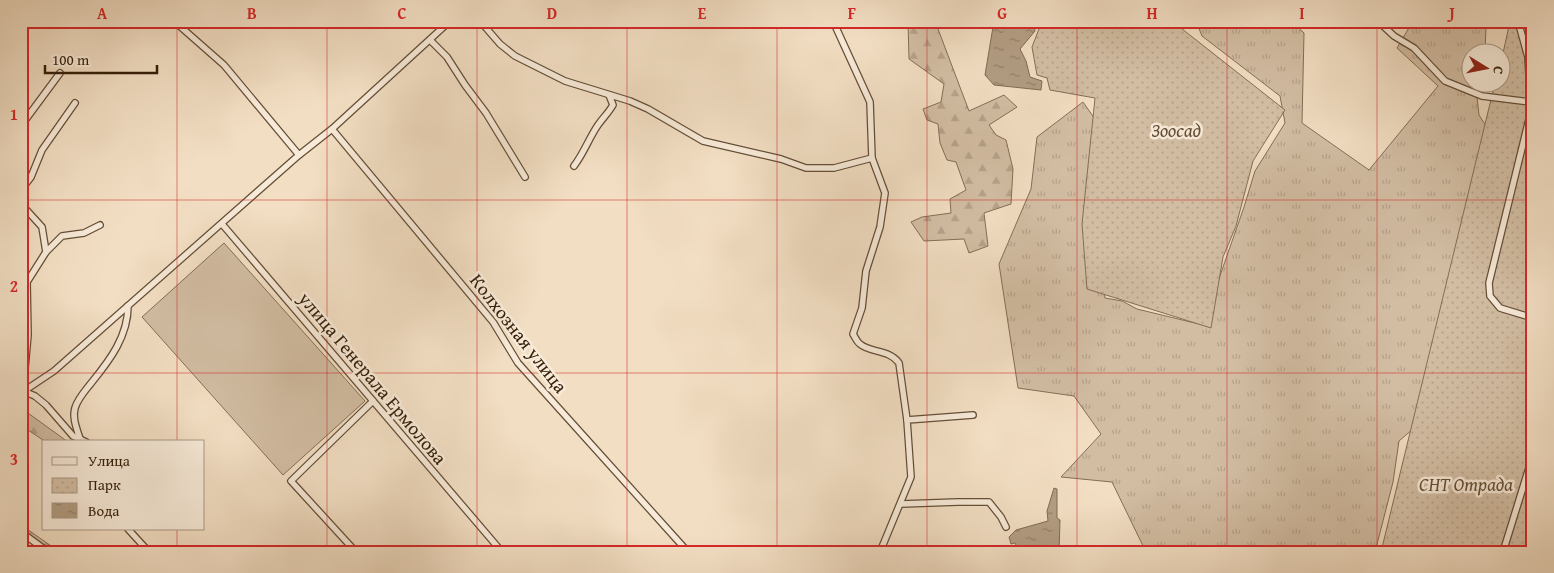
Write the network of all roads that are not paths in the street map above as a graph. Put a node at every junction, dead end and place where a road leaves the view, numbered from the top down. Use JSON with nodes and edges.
{"nodes":[{"id":1,"x":174,"y":21,"type":"edge"},
{"id":2,"x":450,"y":21,"type":"edge"},
{"id":3,"x":480,"y":21,"type":"edge"},
{"id":4,"x":833,"y":21,"type":"edge"},
{"id":5,"x":1378,"y":21,"type":"edge"},
{"id":6,"x":1518,"y":21,"type":"edge"},
{"id":7,"x":430,"y":40,"type":"junction"},
{"id":8,"x":60,"y":73,"type":"dead end"},
{"id":9,"x":609,"y":95,"type":"junction"},
{"id":10,"x":1530,"y":102,"type":"junction"},
{"id":11,"x":75,"y":104,"type":"dead end"},
{"id":12,"x":21,"y":121,"type":"edge"},
{"id":13,"x":332,"y":129,"type":"junction"},
{"id":14,"x":299,"y":155,"type":"junction"},
{"id":15,"x":872,"y":158,"type":"junction"},
{"id":16,"x":574,"y":166,"type":"dead end"},
{"id":17,"x":526,"y":177,"type":"dead end"},
{"id":18,"x":21,"y":190,"type":"edge"},
{"id":19,"x":21,"y":204,"type":"edge"},
{"id":20,"x":100,"y":224,"type":"dead end"},
{"id":21,"x":222,"y":224,"type":"junction"},
{"id":22,"x":46,"y":252,"type":"junction"},
{"id":23,"x":128,"y":306,"type":"junction"},
{"id":24,"x":1533,"y":318,"type":"edge"},
{"id":25,"x":22,"y":392,"type":"edge"},
{"id":26,"x":373,"y":401,"type":"junction"},
{"id":27,"x":973,"y":415,"type":"dead end"},
{"id":28,"x":907,"y":420,"type":"junction"},
{"id":29,"x":83,"y":440,"type":"edge"},
{"id":30,"x":1533,"y":455,"type":"edge"},
{"id":31,"x":901,"y":504,"type":"junction"},
{"id":32,"x":1006,"y":527,"type":"dead end"},
{"id":33,"x":129,"y":530,"type":"edge"},
{"id":34,"x":21,"y":532,"type":"edge"},
{"id":35,"x":48,"y":552,"type":"edge"},
{"id":36,"x":149,"y":552,"type":"edge"},
{"id":37,"x":356,"y":552,"type":"edge"},
{"id":38,"x":502,"y":552,"type":"edge"},
{"id":39,"x":688,"y":552,"type":"edge"},
{"id":40,"x":880,"y":552,"type":"edge"},
{"id":41,"x":1503,"y":552,"type":"edge"}],
"edges":[{"from":1,"to":14,"type":"street"},
{"from":2,"to":7,"type":"street"},
{"from":3,"to":9,"type":"street"},
{"from":4,"to":15,"type":"street"},
{"from":5,"to":10,"type":"street"},
{"from":6,"to":10,"type":"street"},
{"from":7,"to":13,"type":"street"},
{"from":7,"to":17,"type":"street"},
{"from":8,"to":12,"type":"street"},
{"from":9,"to":15,"type":"street"},
{"from":9,"to":16,"type":"street"},
{"from":10,"to":24,"type":"street"},
{"from":11,"to":18,"type":"street"},
{"from":13,"to":14,"type":"street"},
{"from":13,"to":39,"type":"street","name":"Колхозная улица"},
{"from":14,"to":21,"type":"street"},
{"from":15,"to":28,"type":"street"},
{"from":19,"to":22,"type":"street"},
{"from":20,"to":22,"type":"street"},
{"from":21,"to":23,"type":"street"},
{"from":21,"to":26,"type":"street","name":"улица Генерала Ермолова"},
{"from":22,"to":25,"type":"street"},
{"from":23,"to":25,"type":"street"},
{"from":23,"to":29,"type":"street"},
{"from":25,"to":29,"type":"street"},
{"from":26,"to":37,"type":"street"},
{"from":26,"to":38,"type":"street","name":"улица Генерала Ермолова"},
{"from":27,"to":28,"type":"street"},
{"from":28,"to":31,"type":"street"},
{"from":30,"to":41,"type":"street"},
{"from":31,"to":32,"type":"street"},
{"from":31,"to":40,"type":"street"},
{"from":33,"to":36,"type":"street"},
{"from":34,"to":35,"type":"street"}]}
